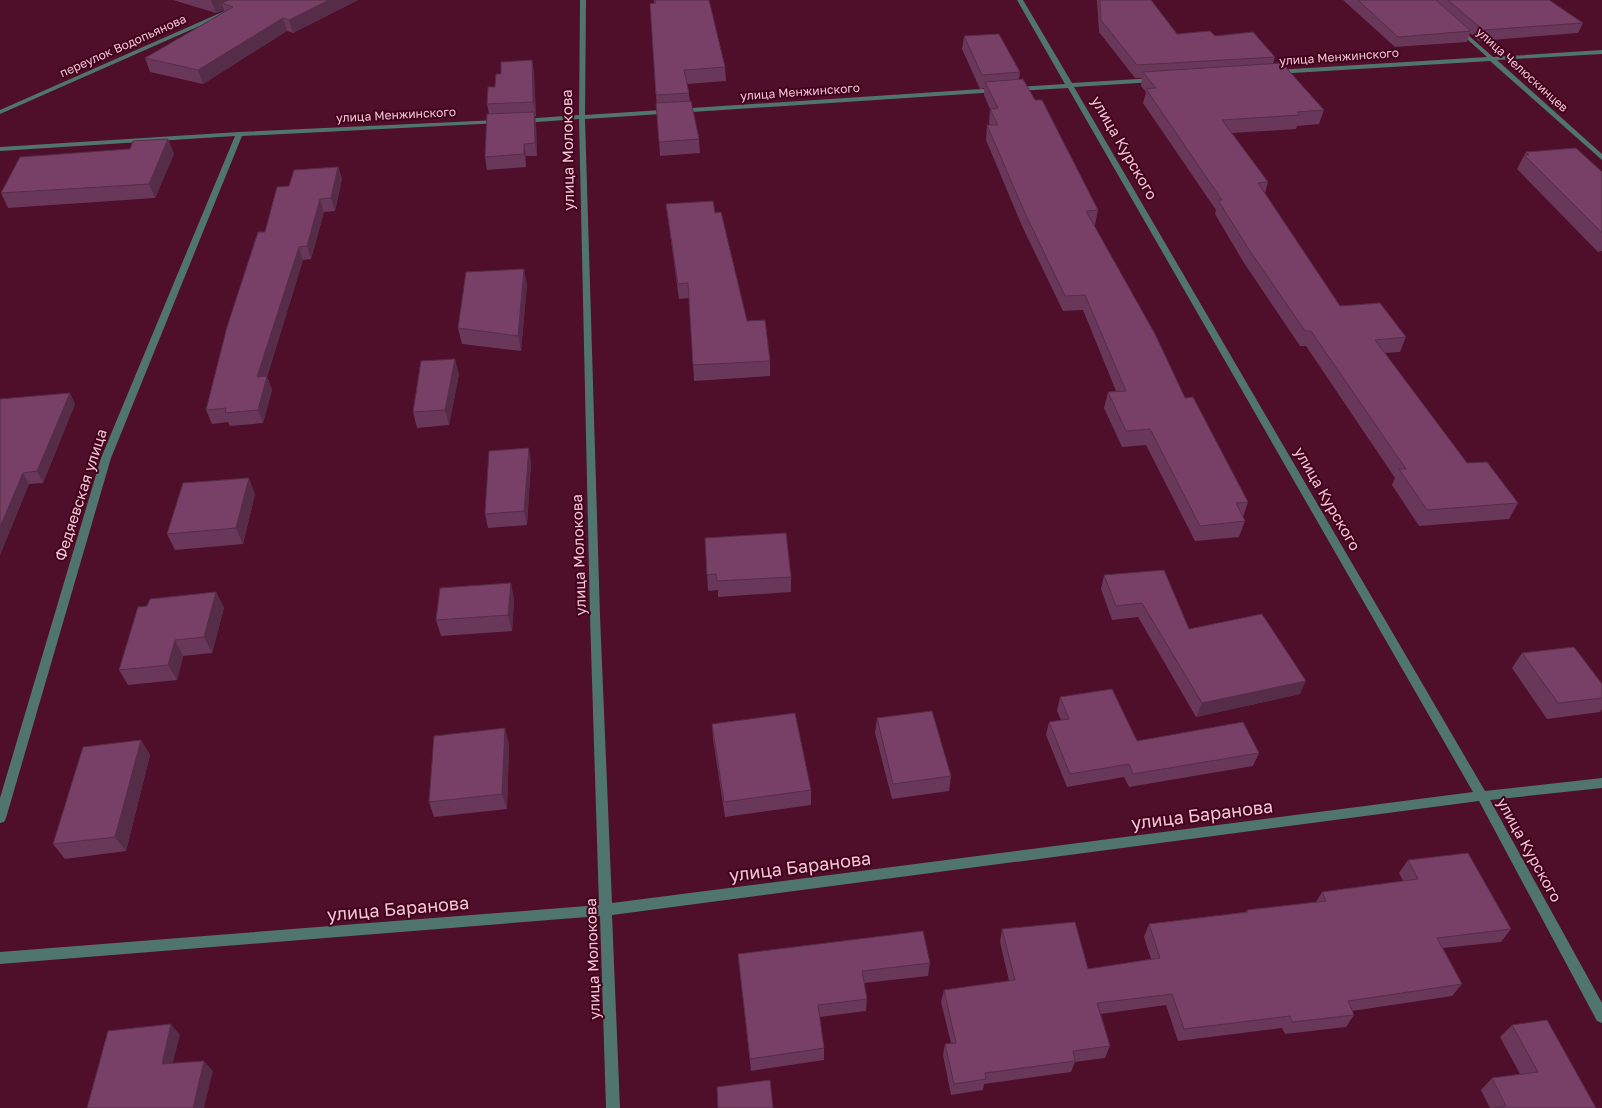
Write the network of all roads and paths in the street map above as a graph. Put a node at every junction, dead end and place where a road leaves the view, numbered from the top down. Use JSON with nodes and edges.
{"nodes":[{"id":1,"x":582,"y":0,"type":"edge"},
{"id":2,"x":1020,"y":0,"type":"edge"},
{"id":3,"x":237,"y":8,"type":"edge"},
{"id":4,"x":1456,"y":26,"type":"edge"},
{"id":5,"x":1602,"y":52,"type":"edge"},
{"id":6,"x":1494,"y":59,"type":"junction"},
{"id":7,"x":1267,"y":73,"type":"edge"},
{"id":8,"x":1159,"y":80,"type":"edge"},
{"id":9,"x":1070,"y":86,"type":"junction"},
{"id":10,"x":1010,"y":89,"type":"edge"},
{"id":11,"x":1000,"y":90,"type":"edge"},
{"id":12,"x":0,"y":112,"type":"edge"},
{"id":13,"x":582,"y":118,"type":"junction"},
{"id":14,"x":513,"y":121,"type":"edge"},
{"id":15,"x":503,"y":122,"type":"edge"},
{"id":16,"x":239,"y":134,"type":"junction"},
{"id":17,"x":0,"y":149,"type":"edge"},
{"id":18,"x":1602,"y":158,"type":"edge"},
{"id":19,"x":1602,"y":783,"type":"edge"},
{"id":20,"x":1482,"y":796,"type":"junction"},
{"id":21,"x":0,"y":818,"type":"edge"},
{"id":22,"x":606,"y":910,"type":"junction"},
{"id":23,"x":0,"y":958,"type":"edge"},
{"id":24,"x":1602,"y":1016,"type":"edge"},
{"id":25,"x":613,"y":1108,"type":"edge"}],
"edges":[{"from":1,"to":13,"type":"street","name":"улица Молокова"},
{"from":2,"to":9,"type":"street","name":"улица Курского"},
{"from":3,"to":12,"type":"street","name":"переулок Водопьянова"},
{"from":4,"to":6,"type":"street","name":"улица Челюскинцев"},
{"from":5,"to":6,"type":"street","name":"улица Менжинского"},
{"from":6,"to":7,"type":"street","name":"улица Менжинского"},
{"from":6,"to":18,"type":"street","name":"улица Челюскинцев"},
{"from":8,"to":9,"type":"street"},
{"from":9,"to":10,"type":"street"},
{"from":9,"to":20,"type":"street","name":"улица Курского"},
{"from":11,"to":13,"type":"street","name":"улица Менжинского"},
{"from":13,"to":14,"type":"street","name":"улица Менжинского"},
{"from":13,"to":22,"type":"street","name":"улица Молокова"},
{"from":15,"to":16,"type":"street","name":"улица Менжинского"},
{"from":16,"to":17,"type":"street","name":"улица Менжинского"},
{"from":16,"to":21,"type":"street","name":"Федяевская улица"},
{"from":19,"to":20,"type":"street","name":"улица Баранова"},
{"from":20,"to":22,"type":"street","name":"улица Баранова"},
{"from":20,"to":24,"type":"street","name":"улица Курского"},
{"from":22,"to":23,"type":"street","name":"улица Баранова"},
{"from":22,"to":25,"type":"street","name":"улица Молокова"}]}
